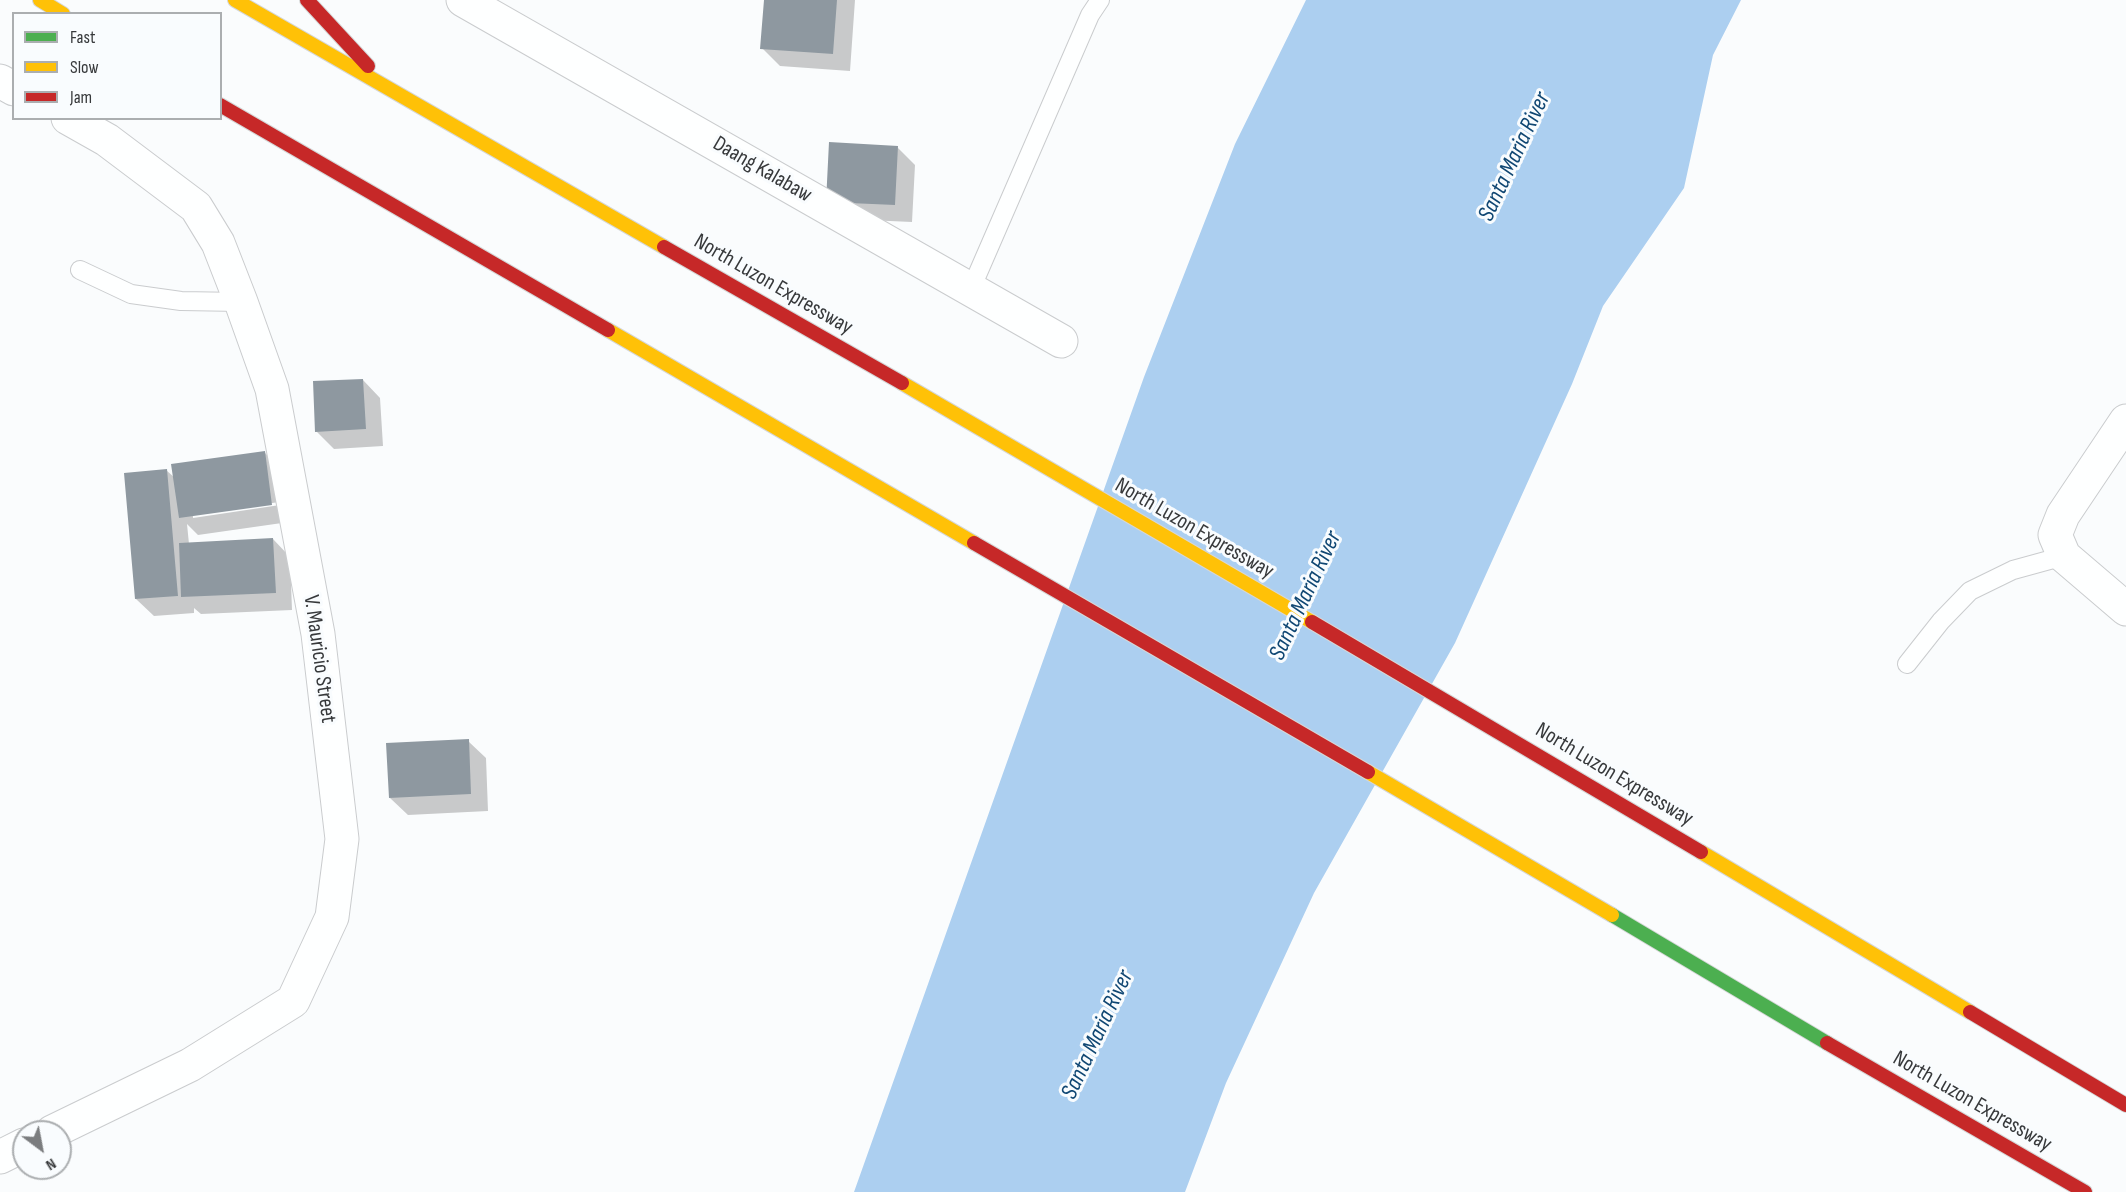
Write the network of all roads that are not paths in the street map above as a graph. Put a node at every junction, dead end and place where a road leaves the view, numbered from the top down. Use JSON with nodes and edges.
{"nodes":[{"id":1,"x":40,"y":0,"type":"edge"},
{"id":2,"x":235,"y":0,"type":"edge"},
{"id":3,"x":307,"y":0,"type":"edge"},
{"id":4,"x":463,"y":0,"type":"edge"},
{"id":5,"x":1100,"y":0,"type":"edge"},
{"id":6,"x":60,"y":12,"type":"edge"},
{"id":7,"x":391,"y":91,"type":"junction"},
{"id":8,"x":222,"y":106,"type":"edge"},
{"id":9,"x":72,"y":120,"type":"edge"},
{"id":10,"x":81,"y":270,"type":"dead end"},
{"id":11,"x":971,"y":289,"type":"junction"},
{"id":12,"x":241,"y":302,"type":"junction"},
{"id":13,"x":1061,"y":341,"type":"dead end"},
{"id":14,"x":2126,"y":421,"type":"edge"},
{"id":15,"x":2064,"y":556,"type":"junction"},
{"id":16,"x":2126,"y":609,"type":"edge"},
{"id":17,"x":1906,"y":664,"type":"dead end"},
{"id":18,"x":2126,"y":1105,"type":"edge"},
{"id":19,"x":72,"y":1122,"type":"edge"},
{"id":20,"x":2085,"y":1192,"type":"edge"}],
"edges":[{"from":1,"to":6,"type":"highway"},
{"from":2,"to":7,"type":"highway","name":"North Luzon Expressway"},
{"from":3,"to":7,"type":"highway"},
{"from":4,"to":11,"type":"street","name":"Daang Kalabaw"},
{"from":5,"to":11,"type":"lane"},
{"from":7,"to":18,"type":"highway","name":"North Luzon Expressway"},
{"from":8,"to":20,"type":"highway","name":"North Luzon Expressway"},
{"from":9,"to":12,"type":"street","name":"V. Mauricio Street"},
{"from":10,"to":12,"type":"lane"},
{"from":11,"to":13,"type":"street","name":"Daang Kalabaw"},
{"from":12,"to":19,"type":"street","name":"V. Mauricio Street"},
{"from":14,"to":15,"type":"street"},
{"from":15,"to":16,"type":"street"},
{"from":15,"to":17,"type":"lane"}]}
